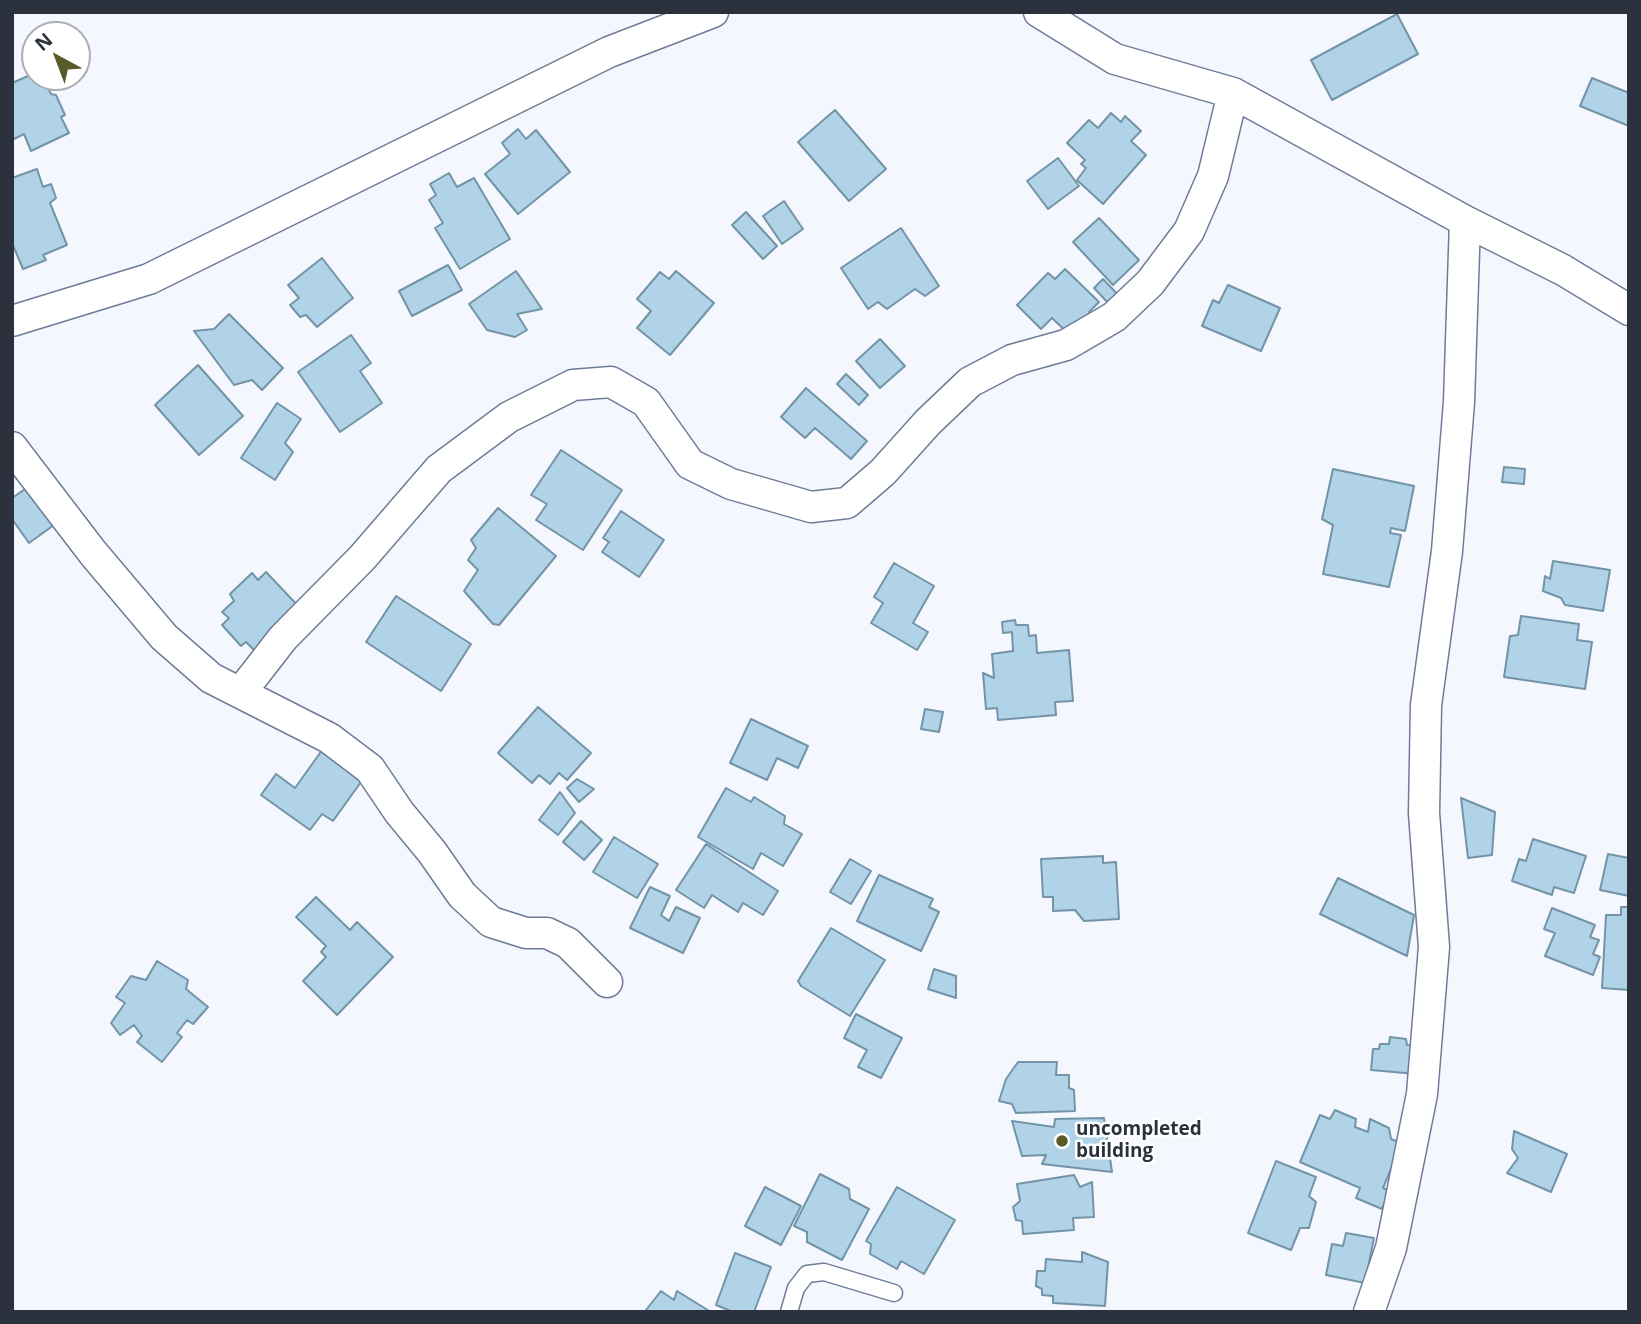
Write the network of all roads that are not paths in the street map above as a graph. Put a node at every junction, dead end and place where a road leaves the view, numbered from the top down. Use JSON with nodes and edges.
{"nodes":[{"id":1,"x":713,"y":12,"type":"edge"},
{"id":2,"x":1039,"y":12,"type":"edge"},
{"id":3,"x":1233,"y":93,"type":"junction"},
{"id":4,"x":1465,"y":221,"type":"junction"},
{"id":5,"x":1629,"y":310,"type":"edge"},
{"id":6,"x":13,"y":318,"type":"edge"},
{"id":7,"x":12,"y":447,"type":"edge"},
{"id":8,"x":241,"y":692,"type":"junction"},
{"id":9,"x":607,"y":982,"type":"dead end"},
{"id":10,"x":894,"y":1293,"type":"dead end"},
{"id":11,"x":789,"y":1312,"type":"edge"},
{"id":12,"x":1369,"y":1312,"type":"edge"}],
"edges":[{"from":1,"to":6,"type":"street"},
{"from":2,"to":3,"type":"street"},
{"from":3,"to":4,"type":"street"},
{"from":3,"to":8,"type":"street"},
{"from":4,"to":5,"type":"street"},
{"from":4,"to":12,"type":"street"},
{"from":7,"to":8,"type":"street"},
{"from":8,"to":9,"type":"street"},
{"from":10,"to":11,"type":"lane"}]}
